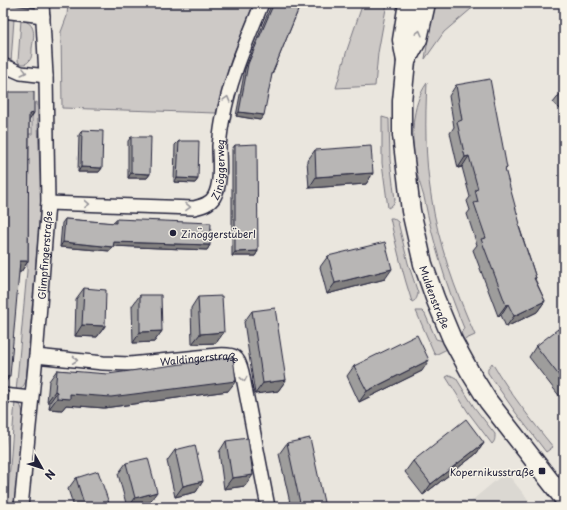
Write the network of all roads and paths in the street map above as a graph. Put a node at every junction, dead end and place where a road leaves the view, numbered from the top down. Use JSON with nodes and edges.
{"nodes":[{"id":1,"x":262,"y":3,"type":"edge"},
{"id":2,"x":408,"y":3,"type":"edge"},
{"id":3,"x":426,"y":3,"type":"edge"},
{"id":4,"x":43,"y":9,"type":"edge"},
{"id":5,"x":3,"y":11,"type":"edge"},
{"id":6,"x":406,"y":61,"type":"junction"},
{"id":7,"x":3,"y":64,"type":"edge"},
{"id":8,"x":46,"y":76,"type":"junction"},
{"id":9,"x":48,"y":203,"type":"junction"},
{"id":10,"x":36,"y":356,"type":"junction"},
{"id":11,"x":3,"y":395,"type":"edge"},
{"id":12,"x":31,"y":398,"type":"junction"},
{"id":13,"x":564,"y":498,"type":"edge"},
{"id":14,"x":21,"y":507,"type":"edge"},
{"id":15,"x":268,"y":507,"type":"edge"}],
"edges":[{"from":9,"to":1,"type":"street","name":"Zinöggerweg","one_way":true},
{"from":2,"to":6,"type":"main road","name":"Muldenstraße"},
{"from":6,"to":3,"type":"main road","name":"Muldenstraße","one_way":true},
{"from":4,"to":5,"type":"street"},
{"from":4,"to":8,"type":"street","name":"Glimpfingerstraße"},
{"from":6,"to":13,"type":"main road","name":"Muldenstraße"},
{"from":7,"to":8,"type":"street","one_way":true},
{"from":8,"to":9,"type":"street","name":"Glimpfingerstraße"},
{"from":9,"to":10,"type":"street","name":"Glimpfingerstraße"},
{"from":10,"to":12,"type":"street","name":"Glimpfingerstraße"},
{"from":10,"to":15,"type":"street","name":"Waldingerstraße","one_way":true},
{"from":11,"to":12,"type":"street"},
{"from":12,"to":14,"type":"street","name":"Glimpfingerstraße"}]}
